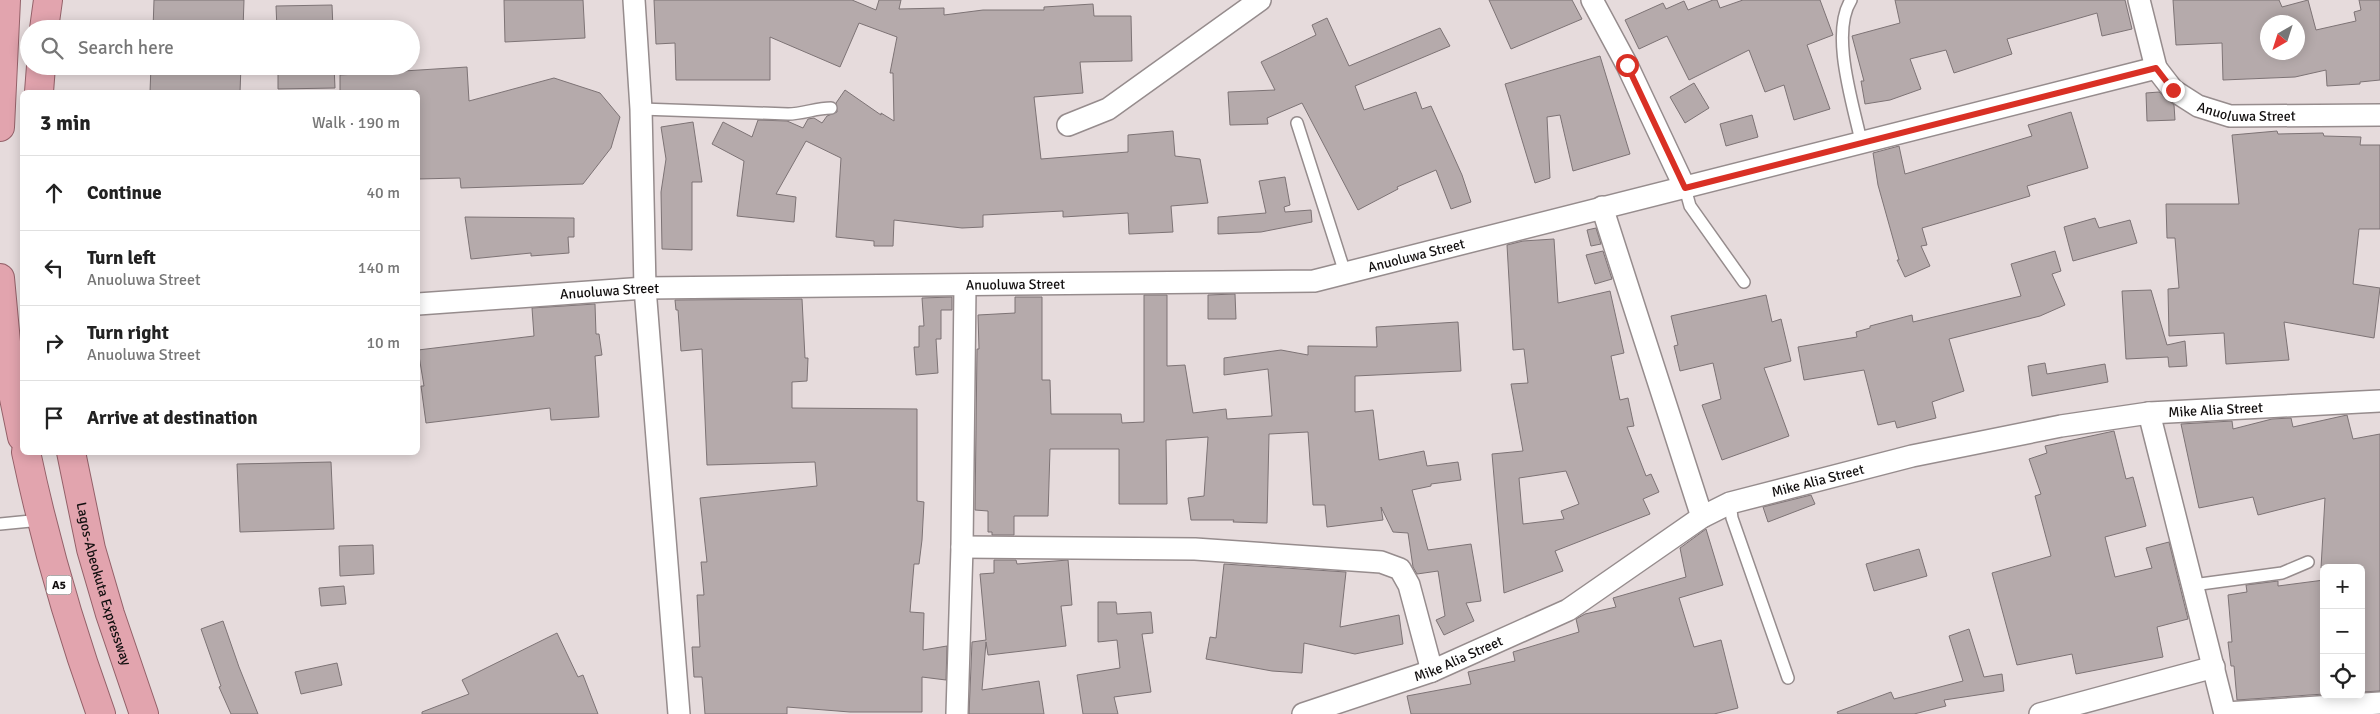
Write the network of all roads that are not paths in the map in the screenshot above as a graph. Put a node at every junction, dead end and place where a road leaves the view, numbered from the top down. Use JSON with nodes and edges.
{"nodes":[{"id":1,"x":6,"y":0,"type":"edge"},
{"id":2,"x":48,"y":0,"type":"edge"},
{"id":3,"x":634,"y":0,"type":"edge"},
{"id":4,"x":1260,"y":0,"type":"edge"},
{"id":5,"x":1592,"y":0,"type":"edge"},
{"id":6,"x":1851,"y":0,"type":"edge"},
{"id":7,"x":2139,"y":0,"type":"edge"},
{"id":8,"x":45,"y":20,"type":"edge"},
{"id":9,"x":2156,"y":68,"type":"junction"},
{"id":10,"x":41,"y":75,"type":"edge"},
{"id":11,"x":40,"y":90,"type":"edge"},
{"id":12,"x":832,"y":108,"type":"dead end"},
{"id":13,"x":641,"y":109,"type":"junction"},
{"id":14,"x":2380,"y":115,"type":"edge"},
{"id":15,"x":1298,"y":123,"type":"dead end"},
{"id":16,"x":1068,"y":125,"type":"dead end"},
{"id":17,"x":0,"y":127,"type":"edge"},
{"id":18,"x":1861,"y":142,"type":"junction"},
{"id":19,"x":1685,"y":188,"type":"junction"},
{"id":20,"x":1602,"y":207,"type":"junction"},
{"id":21,"x":1345,"y":273,"type":"junction"},
{"id":22,"x":0,"y":278,"type":"edge"},
{"id":23,"x":1744,"y":282,"type":"dead end"},
{"id":24,"x":965,"y":286,"type":"junction"},
{"id":25,"x":645,"y":288,"type":"junction"},
{"id":26,"x":420,"y":304,"type":"edge"},
{"id":27,"x":5,"y":374,"type":"edge"},
{"id":28,"x":2380,"y":401,"type":"edge"},
{"id":29,"x":2149,"y":413,"type":"junction"},
{"id":30,"x":20,"y":430,"type":"edge"},
{"id":31,"x":27,"y":455,"type":"edge"},
{"id":32,"x":72,"y":455,"type":"edge"},
{"id":33,"x":1730,"y":503,"type":"junction"},
{"id":34,"x":1702,"y":517,"type":"junction"},
{"id":35,"x":41,"y":520,"type":"junction"},
{"id":36,"x":0,"y":524,"type":"edge"},
{"id":37,"x":962,"y":547,"type":"junction"},
{"id":38,"x":2308,"y":562,"type":"dead end"},
{"id":39,"x":2193,"y":585,"type":"junction"},
{"id":40,"x":2214,"y":667,"type":"junction"},
{"id":41,"x":1432,"y":671,"type":"junction"},
{"id":42,"x":1788,"y":678,"type":"dead end"},
{"id":43,"x":2380,"y":703,"type":"edge"},
{"id":44,"x":957,"y":712,"type":"dead end"},
{"id":45,"x":101,"y":714,"type":"edge"},
{"id":46,"x":144,"y":714,"type":"edge"},
{"id":47,"x":680,"y":714,"type":"edge"},
{"id":48,"x":1302,"y":714,"type":"edge"},
{"id":49,"x":2040,"y":714,"type":"edge"},
{"id":50,"x":2225,"y":714,"type":"edge"}],
"edges":[{"from":1,"to":17,"type":"highway"},
{"from":2,"to":8,"type":"highway"},
{"from":3,"to":13,"type":"street"},
{"from":4,"to":16,"type":"street"},
{"from":5,"to":19,"type":"street"},
{"from":6,"to":18,"type":"lane"},
{"from":7,"to":9,"type":"street"},
{"from":9,"to":14,"type":"street","name":"Anuoluwa Street"},
{"from":9,"to":18,"type":"street","name":"Anuoluwa Street"},
{"from":10,"to":11,"type":"highway"},
{"from":12,"to":13,"type":"lane"},
{"from":13,"to":25,"type":"street"},
{"from":15,"to":21,"type":"lane"},
{"from":18,"to":19,"type":"street","name":"Anuoluwa Street"},
{"from":19,"to":20,"type":"street","name":"Anuoluwa Street"},
{"from":19,"to":23,"type":"lane"},
{"from":20,"to":21,"type":"street","name":"Anuoluwa Street"},
{"from":20,"to":34,"type":"street"},
{"from":21,"to":24,"type":"street","name":"Anuoluwa Street"},
{"from":22,"to":27,"type":"highway"},
{"from":24,"to":25,"type":"street","name":"Anuoluwa Street"},
{"from":24,"to":37,"type":"street"},
{"from":25,"to":26,"type":"street","name":"Anuoluwa Street"},
{"from":25,"to":47,"type":"street"},
{"from":27,"to":30,"type":"highway"},
{"from":28,"to":29,"type":"street","name":"Mike Alia Street"},
{"from":29,"to":33,"type":"street","name":"Mike Alia Street"},
{"from":29,"to":39,"type":"street"},
{"from":31,"to":35,"type":"highway","number":"A5"},
{"from":32,"to":46,"type":"highway","name":"Lagos-Abeokuta Expressway"},
{"from":33,"to":34,"type":"street","name":"Mike Alia Street"},
{"from":33,"to":42,"type":"lane"},
{"from":34,"to":41,"type":"street","name":"Mike Alia Street"},
{"from":35,"to":36,"type":"lane"},
{"from":35,"to":45,"type":"highway","number":"A5"},
{"from":37,"to":41,"type":"street"},
{"from":37,"to":44,"type":"street"},
{"from":38,"to":39,"type":"lane"},
{"from":39,"to":40,"type":"street"},
{"from":40,"to":49,"type":"street"},
{"from":40,"to":50,"type":"street"},
{"from":41,"to":48,"type":"street","name":"Mike Alia Street"},
{"from":43,"to":50,"type":"street"}]}
